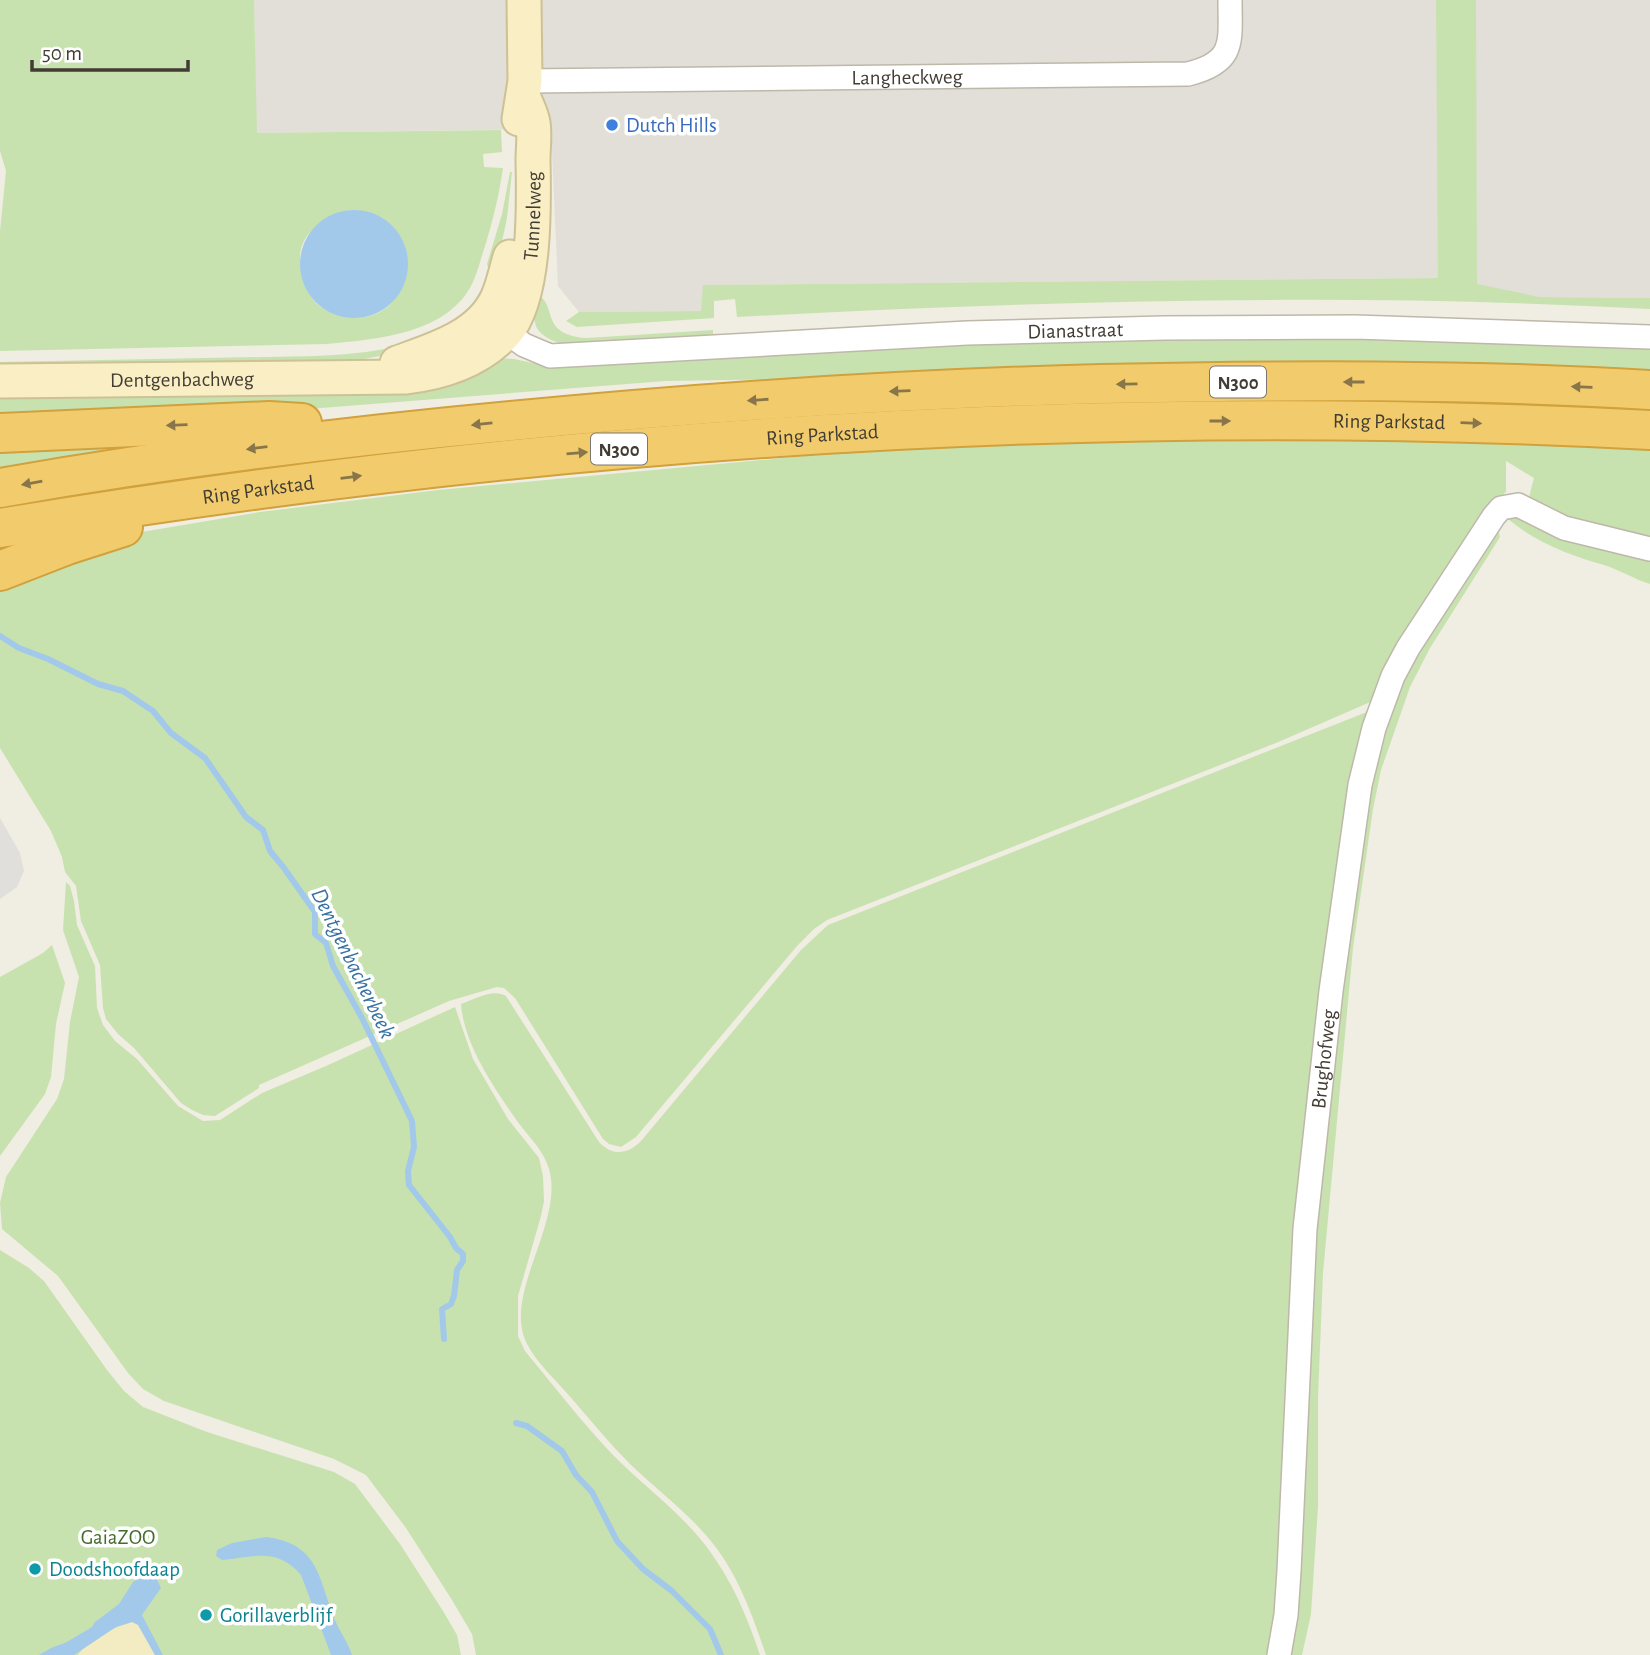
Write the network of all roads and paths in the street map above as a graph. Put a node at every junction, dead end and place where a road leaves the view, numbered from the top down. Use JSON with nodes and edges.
{"nodes":[{"id":1,"x":524,"y":0,"type":"edge"},
{"id":2,"x":1230,"y":0,"type":"edge"},
{"id":3,"x":525,"y":89,"type":"junction"},
{"id":4,"x":496,"y":324,"type":"junction"},
{"id":5,"x":1650,"y":337,"type":"edge"},
{"id":6,"x":0,"y":381,"type":"edge"},
{"id":7,"x":1650,"y":390,"type":"edge"},
{"id":8,"x":422,"y":430,"type":"junction"},
{"id":9,"x":1650,"y":430,"type":"edge"},
{"id":10,"x":0,"y":433,"type":"edge"},
{"id":11,"x":0,"y":488,"type":"edge"},
{"id":12,"x":235,"y":492,"type":"junction"},
{"id":13,"x":0,"y":527,"type":"edge"},
{"id":14,"x":1650,"y":549,"type":"edge"},
{"id":15,"x":0,"y":571,"type":"edge"},
{"id":16,"x":1279,"y":1655,"type":"edge"}],
"edges":[{"from":1,"to":3,"type":"street","name":"Tunnelweg"},
{"from":2,"to":3,"type":"street","name":"Langheckweg"},
{"from":3,"to":4,"type":"street","name":"Tunnelweg"},
{"from":4,"to":5,"type":"street","name":"Dianastraat"},
{"from":4,"to":6,"type":"street","name":"Dentgenbachweg"},
{"from":7,"to":8,"type":"highway","name":"Ring Parkstad","number":"N300","one_way":true},
{"from":8,"to":10,"type":"highway","number":"N300","one_way":true},
{"from":8,"to":11,"type":"highway","name":"Ring Parkstad","number":"N300","one_way":true},
{"from":12,"to":9,"type":"highway","name":"Ring Parkstad","number":"N300","one_way":true},
{"from":12,"to":13,"type":"highway","name":"Ring Parkstad","number":"N300"},
{"from":12,"to":15,"type":"highway","number":"N300"},
{"from":14,"to":16,"type":"street","name":"Brughofweg"}]}
